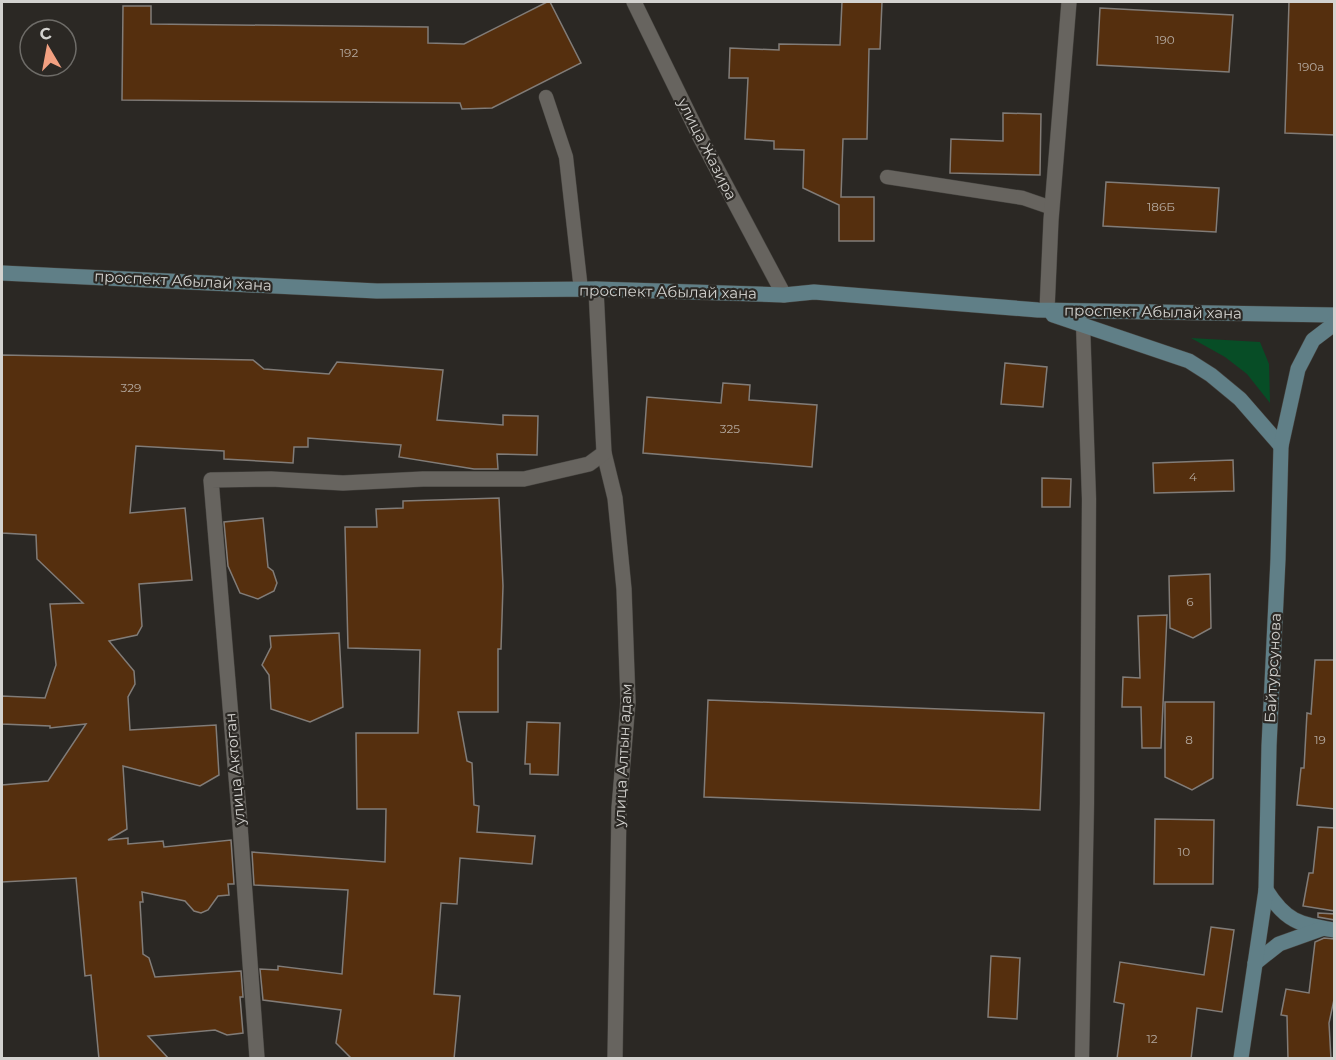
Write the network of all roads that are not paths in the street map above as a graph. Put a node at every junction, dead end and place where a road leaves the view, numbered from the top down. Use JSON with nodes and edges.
{"nodes":[{"id":1,"x":634,"y":2,"type":"edge"},
{"id":2,"x":1069,"y":2,"type":"edge"},
{"id":3,"x":546,"y":97,"type":"dead end"},
{"id":4,"x":887,"y":177,"type":"dead end"},
{"id":5,"x":1052,"y":208,"type":"junction"},
{"id":6,"x":2,"y":273,"type":"edge"},
{"id":7,"x":588,"y":290,"type":"junction"},
{"id":8,"x":784,"y":295,"type":"junction"},
{"id":9,"x":1043,"y":310,"type":"junction"},
{"id":10,"x":1335,"y":315,"type":"edge"},
{"id":11,"x":1083,"y":324,"type":"junction"},
{"id":12,"x":1335,"y":324,"type":"edge"},
{"id":13,"x":1281,"y":447,"type":"junction"},
{"id":14,"x":604,"y":453,"type":"junction"},
{"id":15,"x":1266,"y":890,"type":"junction"},
{"id":16,"x":1329,"y":929,"type":"edge"},
{"id":17,"x":1255,"y":963,"type":"junction"},
{"id":18,"x":256,"y":1059,"type":"edge"},
{"id":19,"x":615,"y":1059,"type":"edge"},
{"id":20,"x":1082,"y":1059,"type":"edge"},
{"id":21,"x":1241,"y":1059,"type":"edge"}],
"edges":[{"from":1,"to":8,"type":"street","name":"улица Жазира"},
{"from":2,"to":5,"type":"street"},
{"from":3,"to":7,"type":"lane"},
{"from":4,"to":5,"type":"lane"},
{"from":5,"to":9,"type":"street"},
{"from":6,"to":7,"type":"main road","name":"проспект Абылай хана"},
{"from":7,"to":8,"type":"main road","name":"проспект Абылай хана"},
{"from":7,"to":14,"type":"street","name":"улица Алтын адам"},
{"from":8,"to":9,"type":"main road","name":"проспект Абылай хана"},
{"from":9,"to":10,"type":"main road","name":"проспект Абылай хана"},
{"from":9,"to":11,"type":"main road"},
{"from":11,"to":13,"type":"main road"},
{"from":11,"to":20,"type":"lane"},
{"from":12,"to":13,"type":"main road","name":"Байтурсунова"},
{"from":13,"to":15,"type":"main road","name":"Байтурсунова"},
{"from":14,"to":18,"type":"street","name":"улица Актоган"},
{"from":14,"to":19,"type":"street","name":"улица Алтын адам"},
{"from":15,"to":16,"type":"main road"},
{"from":15,"to":17,"type":"main road","name":"Байтурсунова"},
{"from":16,"to":17,"type":"main road"},
{"from":17,"to":21,"type":"main road","name":"Байтурсунова"}]}
